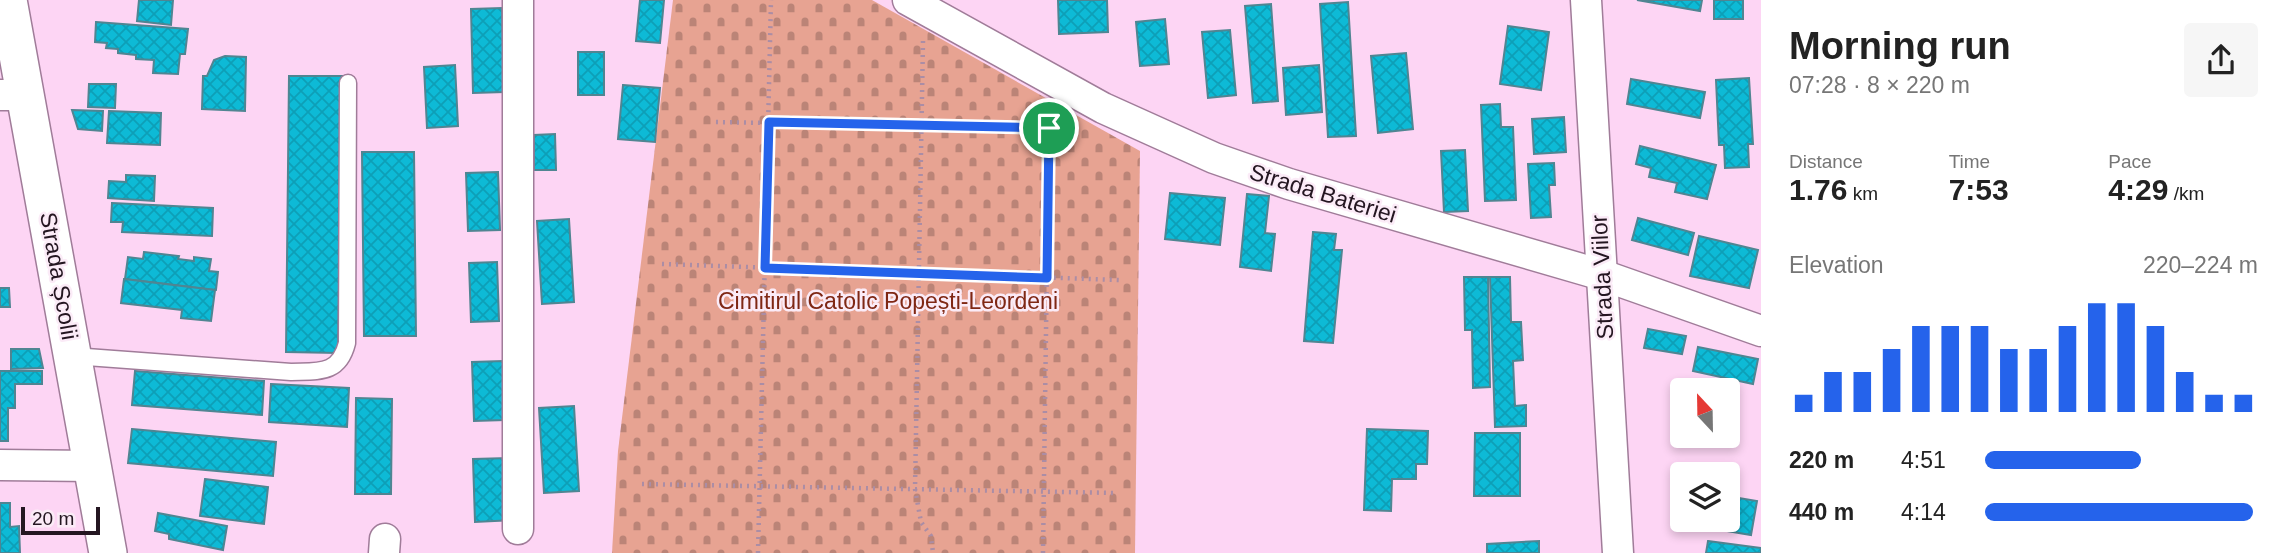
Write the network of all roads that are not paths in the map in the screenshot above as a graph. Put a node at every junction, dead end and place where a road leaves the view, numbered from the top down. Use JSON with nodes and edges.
{"nodes":[{"id":1,"x":8,"y":0,"type":"edge"},
{"id":2,"x":519,"y":0,"type":"edge"},
{"id":3,"x":908,"y":0,"type":"edge"},
{"id":4,"x":1586,"y":0,"type":"edge"},
{"id":5,"x":348,"y":83,"type":"dead end"},
{"id":6,"x":13,"y":95,"type":"edge"},
{"id":7,"x":1602,"y":275,"type":"junction"},
{"id":8,"x":1761,"y":331,"type":"edge"},
{"id":9,"x":73,"y":356,"type":"junction"},
{"id":10,"x":0,"y":465,"type":"edge"},
{"id":11,"x":93,"y":466,"type":"junction"},
{"id":12,"x":518,"y":529,"type":"dead end"},
{"id":13,"x":108,"y":553,"type":"edge"},
{"id":14,"x":1618,"y":553,"type":"edge"}],
"edges":[{"from":1,"to":6,"type":"street","name":"Strada Școlii"},
{"from":2,"to":12,"type":"street"},
{"from":3,"to":7,"type":"street","name":"Strada Bateriei"},
{"from":4,"to":7,"type":"street","name":"Strada Viilor"},
{"from":5,"to":9,"type":"lane"},
{"from":6,"to":9,"type":"street","name":"Strada Școlii"},
{"from":7,"to":8,"type":"street","name":"Strada Bateriei"},
{"from":7,"to":14,"type":"street","name":"Strada Viilor"},
{"from":9,"to":11,"type":"street","name":"Strada Școlii"},
{"from":10,"to":11,"type":"street"},
{"from":11,"to":13,"type":"street","name":"Strada Școlii"}]}
